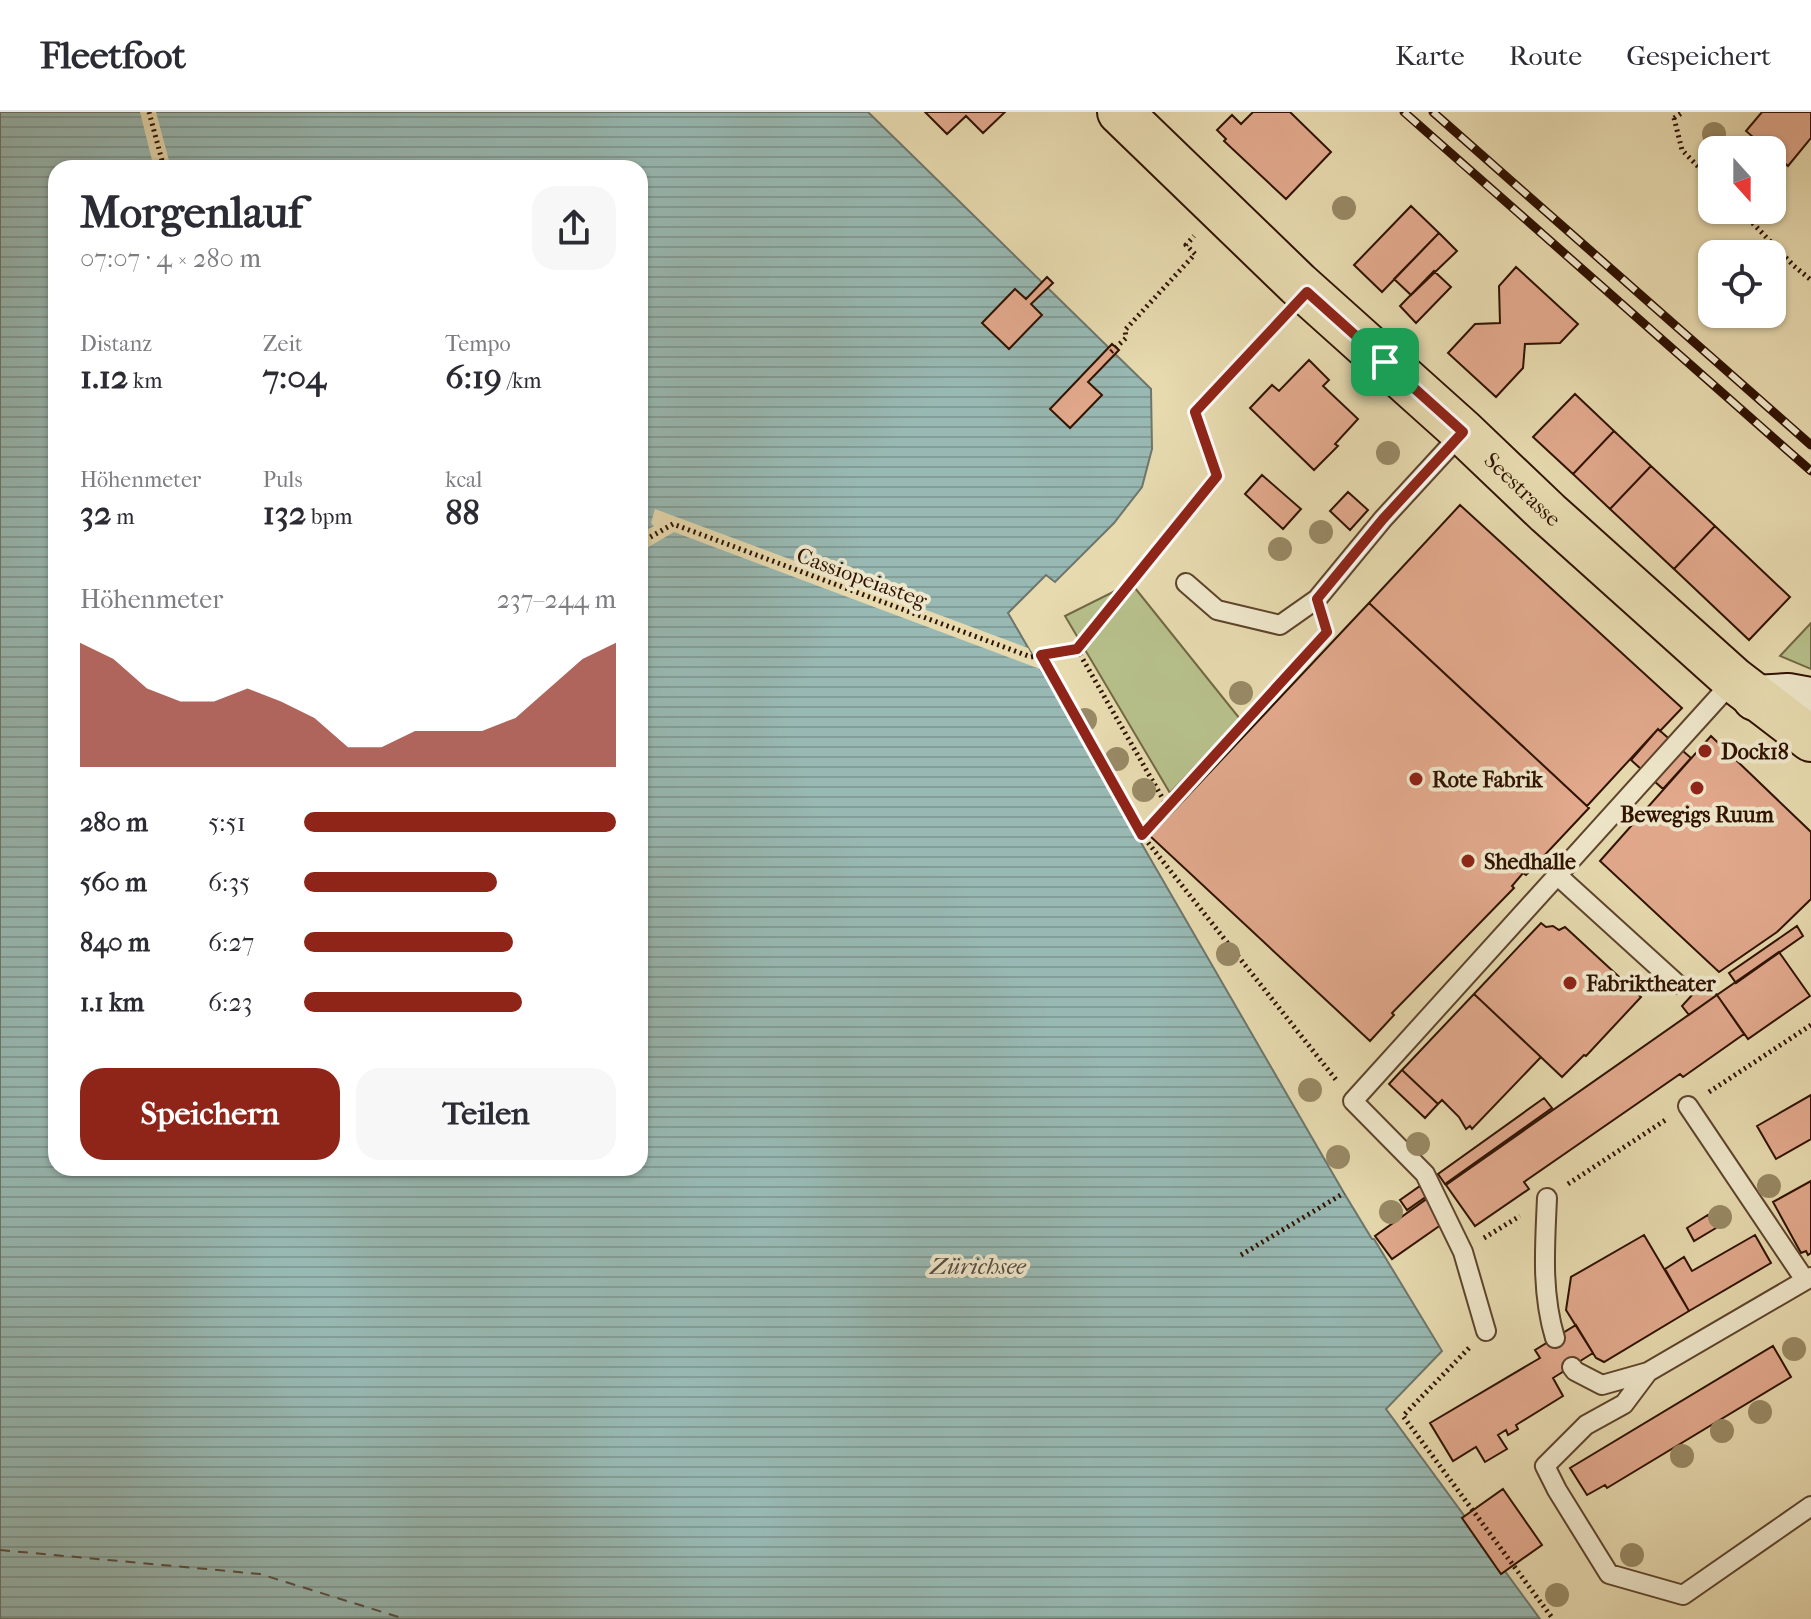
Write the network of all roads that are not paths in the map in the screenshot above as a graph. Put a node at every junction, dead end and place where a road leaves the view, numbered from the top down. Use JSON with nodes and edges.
{"nodes":[{"id":1,"x":1120,"y":112,"type":"edge"},
{"id":2,"x":1463,"y":432,"type":"junction"},
{"id":3,"x":1186,"y":583,"type":"dead end"},
{"id":4,"x":1745,"y":689,"type":"junction"},
{"id":5,"x":1811,"y":700,"type":"edge"},
{"id":6,"x":1811,"y":739,"type":"edge"},
{"id":7,"x":1811,"y":762,"type":"edge"},
{"id":8,"x":1557,"y":875,"type":"junction"},
{"id":9,"x":1677,"y":984,"type":"dead end"},
{"id":10,"x":1688,"y":1106,"type":"road end"},
{"id":11,"x":1547,"y":1198,"type":"road end"},
{"id":12,"x":1808,"y":1278,"type":"edge"},
{"id":13,"x":1486,"y":1331,"type":"road end"},
{"id":14,"x":1555,"y":1338,"type":"dead end"},
{"id":15,"x":1572,"y":1367,"type":"dead end"},
{"id":16,"x":1648,"y":1372,"type":"junction"},
{"id":17,"x":1811,"y":1506,"type":"edge"}],
"edges":[{"from":1,"to":2,"type":"main road","name":"Seestrasse"},
{"from":2,"to":3,"type":"lane"},
{"from":2,"to":4,"type":"main road","name":"Seestrasse"},
{"from":4,"to":5,"type":"main road"},
{"from":4,"to":6,"type":"main road","name":"Seestrasse"},
{"from":4,"to":7,"type":"main road","name":"Seestrasse"},
{"from":4,"to":8,"type":"lane"},
{"from":8,"to":9,"type":"lane"},
{"from":8,"to":13,"type":"lane"},
{"from":10,"to":12,"type":"lane"},
{"from":11,"to":14,"type":"lane"},
{"from":12,"to":16,"type":"lane"},
{"from":15,"to":16,"type":"lane"},
{"from":16,"to":17,"type":"lane"}]}
